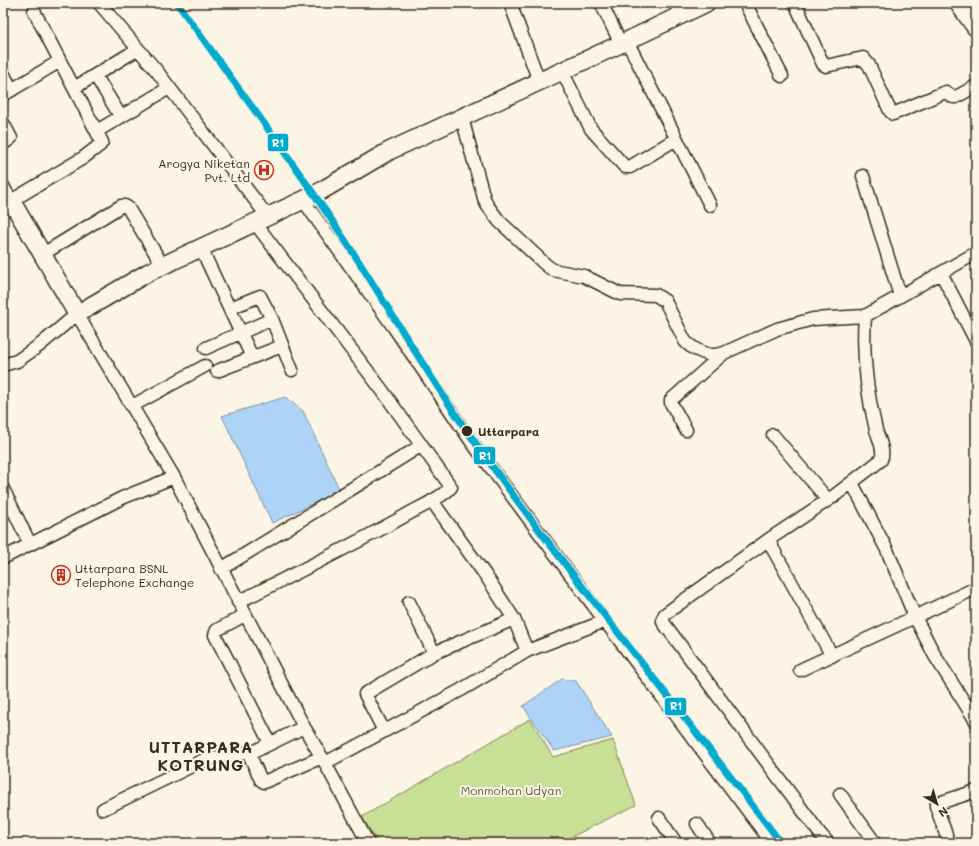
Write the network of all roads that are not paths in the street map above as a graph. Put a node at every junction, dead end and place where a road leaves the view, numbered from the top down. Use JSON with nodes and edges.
{"nodes":[{"id":1,"x":99,"y":3,"type":"edge"},
{"id":2,"x":510,"y":3,"type":"edge"},
{"id":3,"x":601,"y":3,"type":"edge"},
{"id":4,"x":706,"y":3,"type":"edge"},
{"id":5,"x":745,"y":3,"type":"edge"},
{"id":6,"x":795,"y":3,"type":"edge"},
{"id":7,"x":958,"y":3,"type":"edge"},
{"id":8,"x":678,"y":9,"type":"edge"},
{"id":9,"x":34,"y":12,"type":"dead end"},
{"id":10,"x":976,"y":28,"type":"edge"},
{"id":11,"x":624,"y":43,"type":"junction"},
{"id":12,"x":138,"y":49,"type":"junction"},
{"id":13,"x":60,"y":61,"type":"junction"},
{"id":14,"x":562,"y":71,"type":"junction"},
{"id":15,"x":3,"y":73,"type":"edge"},
{"id":16,"x":95,"y":75,"type":"junction"},
{"id":17,"x":782,"y":76,"type":"dead end"},
{"id":18,"x":539,"y":81,"type":"junction"},
{"id":19,"x":976,"y":86,"type":"edge"},
{"id":20,"x":74,"y":88,"type":"junction"},
{"id":21,"x":169,"y":88,"type":"junction"},
{"id":22,"x":8,"y":93,"type":"edge"},
{"id":23,"x":121,"y":117,"type":"junction"},
{"id":24,"x":462,"y":118,"type":"junction"},
{"id":25,"x":3,"y":123,"type":"edge"},
{"id":26,"x":97,"y":131,"type":"junction"},
{"id":27,"x":676,"y":139,"type":"junction"},
{"id":28,"x":3,"y":144,"type":"edge"},
{"id":29,"x":863,"y":176,"type":"dead end"},
{"id":30,"x":3,"y":186,"type":"edge"},
{"id":31,"x":303,"y":200,"type":"junction"},
{"id":32,"x":7,"y":203,"type":"edge"},
{"id":33,"x":710,"y":205,"type":"dead end"},
{"id":34,"x":261,"y":220,"type":"junction"},
{"id":35,"x":201,"y":248,"type":"junction"},
{"id":36,"x":976,"y":253,"type":"edge"},
{"id":37,"x":43,"y":254,"type":"junction"},
{"id":38,"x":163,"y":266,"type":"junction"},
{"id":39,"x":941,"y":273,"type":"junction"},
{"id":40,"x":900,"y":296,"type":"junction"},
{"id":41,"x":230,"y":308,"type":"junction"},
{"id":42,"x":77,"y":314,"type":"junction"},
{"id":43,"x":865,"y":316,"type":"junction"},
{"id":44,"x":272,"y":319,"type":"junction"},
{"id":45,"x":241,"y":333,"type":"junction"},
{"id":46,"x":976,"y":341,"type":"edge"},
{"id":47,"x":282,"y":346,"type":"junction"},
{"id":48,"x":206,"y":348,"type":"dead end"},
{"id":49,"x":724,"y":353,"type":"junction"},
{"id":50,"x":252,"y":358,"type":"junction"},
{"id":51,"x":3,"y":365,"type":"edge"},
{"id":52,"x":205,"y":366,"type":"dead end"},
{"id":53,"x":292,"y":370,"type":"dead end"},
{"id":54,"x":217,"y":371,"type":"dead end"},
{"id":55,"x":132,"y":406,"type":"junction"},
{"id":56,"x":686,"y":430,"type":"dead end"},
{"id":57,"x":773,"y":435,"type":"dead end"},
{"id":58,"x":422,"y":444,"type":"junction"},
{"id":59,"x":174,"y":478,"type":"junction"},
{"id":60,"x":852,"y":483,"type":"junction"},
{"id":61,"x":3,"y":489,"type":"edge"},
{"id":62,"x":828,"y":500,"type":"junction"},
{"id":63,"x":432,"y":501,"type":"junction"},
{"id":64,"x":768,"y":540,"type":"junction"},
{"id":65,"x":30,"y":544,"type":"junction"},
{"id":66,"x":3,"y":558,"type":"edge"},
{"id":67,"x":221,"y":569,"type":"junction"},
{"id":68,"x":976,"y":588,"type":"edge"},
{"id":69,"x":238,"y":602,"type":"junction"},
{"id":70,"x":409,"y":602,"type":"dead end"},
{"id":71,"x":245,"y":614,"type":"junction"},
{"id":72,"x":915,"y":617,"type":"junction"},
{"id":73,"x":514,"y":619,"type":"junction"},
{"id":74,"x":605,"y":621,"type":"junction"},
{"id":75,"x":527,"y":650,"type":"junction"},
{"id":76,"x":434,"y":652,"type":"junction"},
{"id":77,"x":832,"y":656,"type":"junction"},
{"id":78,"x":800,"y":670,"type":"dead end"},
{"id":79,"x":976,"y":721,"type":"edge"},
{"id":80,"x":304,"y":727,"type":"junction"},
{"id":81,"x":384,"y":731,"type":"junction"},
{"id":82,"x":270,"y":743,"type":"junction"},
{"id":83,"x":249,"y":754,"type":"junction"},
{"id":84,"x":323,"y":760,"type":"junction"},
{"id":85,"x":976,"y":791,"type":"edge"},
{"id":86,"x":840,"y":794,"type":"dead end"},
{"id":87,"x":103,"y":809,"type":"dead end"},
{"id":88,"x":659,"y":818,"type":"dead end"},
{"id":89,"x":697,"y":824,"type":"dead end"},
{"id":90,"x":368,"y":843,"type":"edge"},
{"id":91,"x":676,"y":843,"type":"edge"},
{"id":92,"x":710,"y":843,"type":"edge"},
{"id":93,"x":772,"y":843,"type":"edge"},
{"id":94,"x":828,"y":843,"type":"edge"},
{"id":95,"x":875,"y":843,"type":"edge"},
{"id":96,"x":949,"y":843,"type":"edge"}],
"edges":[{"from":1,"to":12,"type":"street"},
{"from":2,"to":18,"type":"street"},
{"from":3,"to":11,"type":"street"},
{"from":4,"to":8,"type":"main road"},
{"from":5,"to":17,"type":"street"},
{"from":6,"to":19,"type":"street"},
{"from":7,"to":10,"type":"main road"},
{"from":8,"to":11,"type":"main road"},
{"from":9,"to":13,"type":"street"},
{"from":11,"to":14,"type":"main road"},
{"from":11,"to":27,"type":"street"},
{"from":12,"to":16,"type":"street"},
{"from":12,"to":21,"type":"street"},
{"from":13,"to":20,"type":"street"},
{"from":13,"to":22,"type":"street"},
{"from":14,"to":18,"type":"main road"},
{"from":14,"to":27,"type":"street"},
{"from":15,"to":22,"type":"street"},
{"from":16,"to":20,"type":"street"},
{"from":16,"to":23,"type":"street"},
{"from":18,"to":24,"type":"main road"},
{"from":20,"to":26,"type":"street"},
{"from":21,"to":23,"type":"street"},
{"from":21,"to":34,"type":"street"},
{"from":23,"to":26,"type":"street"},
{"from":24,"to":31,"type":"main road"},
{"from":24,"to":49,"type":"street"},
{"from":25,"to":28,"type":"street"},
{"from":26,"to":32,"type":"street"},
{"from":27,"to":33,"type":"street"},
{"from":29,"to":40,"type":"street"},
{"from":30,"to":32,"type":"street"},
{"from":31,"to":34,"type":"main road"},
{"from":31,"to":74,"type":"street"},
{"from":32,"to":37,"type":"main road"},
{"from":34,"to":35,"type":"main road"},
{"from":34,"to":58,"type":"street"},
{"from":35,"to":38,"type":"main road"},
{"from":35,"to":41,"type":"street"},
{"from":36,"to":39,"type":"street"},
{"from":37,"to":38,"type":"street"},
{"from":37,"to":42,"type":"main road"},
{"from":38,"to":42,"type":"main road"},
{"from":39,"to":40,"type":"street"},
{"from":39,"to":46,"type":"street"},
{"from":40,"to":43,"type":"street"},
{"from":41,"to":44,"type":"street"},
{"from":41,"to":45,"type":"street"},
{"from":42,"to":51,"type":"street"},
{"from":42,"to":55,"type":"street"},
{"from":43,"to":49,"type":"street"},
{"from":43,"to":60,"type":"street"},
{"from":44,"to":45,"type":"street"},
{"from":44,"to":47,"type":"street"},
{"from":45,"to":48,"type":"street"},
{"from":45,"to":50,"type":"street"},
{"from":47,"to":50,"type":"street"},
{"from":47,"to":53,"type":"street"},
{"from":49,"to":56,"type":"street"},
{"from":50,"to":54,"type":"street"},
{"from":52,"to":55,"type":"street"},
{"from":55,"to":59,"type":"street"},
{"from":57,"to":62,"type":"street"},
{"from":58,"to":63,"type":"street"},
{"from":58,"to":67,"type":"street"},
{"from":59,"to":65,"type":"street"},
{"from":59,"to":67,"type":"street"},
{"from":60,"to":62,"type":"street"},
{"from":60,"to":72,"type":"street"},
{"from":61,"to":65,"type":"street"},
{"from":62,"to":64,"type":"street"},
{"from":63,"to":69,"type":"street"},
{"from":63,"to":73,"type":"street"},
{"from":64,"to":77,"type":"street"},
{"from":64,"to":94,"type":"street"},
{"from":65,"to":66,"type":"street"},
{"from":67,"to":69,"type":"street"},
{"from":68,"to":72,"type":"street"},
{"from":69,"to":71,"type":"street"},
{"from":70,"to":76,"type":"street"},
{"from":71,"to":80,"type":"street"},
{"from":71,"to":82,"type":"street"},
{"from":72,"to":77,"type":"street"},
{"from":72,"to":79,"type":"street"},
{"from":73,"to":75,"type":"street"},
{"from":73,"to":76,"type":"street"},
{"from":74,"to":75,"type":"street"},
{"from":74,"to":93,"type":"street"},
{"from":75,"to":81,"type":"street"},
{"from":76,"to":81,"type":"street"},
{"from":77,"to":78,"type":"street"},
{"from":80,"to":82,"type":"street"},
{"from":80,"to":84,"type":"street"},
{"from":81,"to":84,"type":"street"},
{"from":82,"to":83,"type":"street"},
{"from":83,"to":84,"type":"street"},
{"from":83,"to":87,"type":"street"},
{"from":84,"to":90,"type":"street"},
{"from":85,"to":96,"type":"street"},
{"from":86,"to":95,"type":"street"},
{"from":88,"to":91,"type":"street"},
{"from":89,"to":92,"type":"street"}]}
